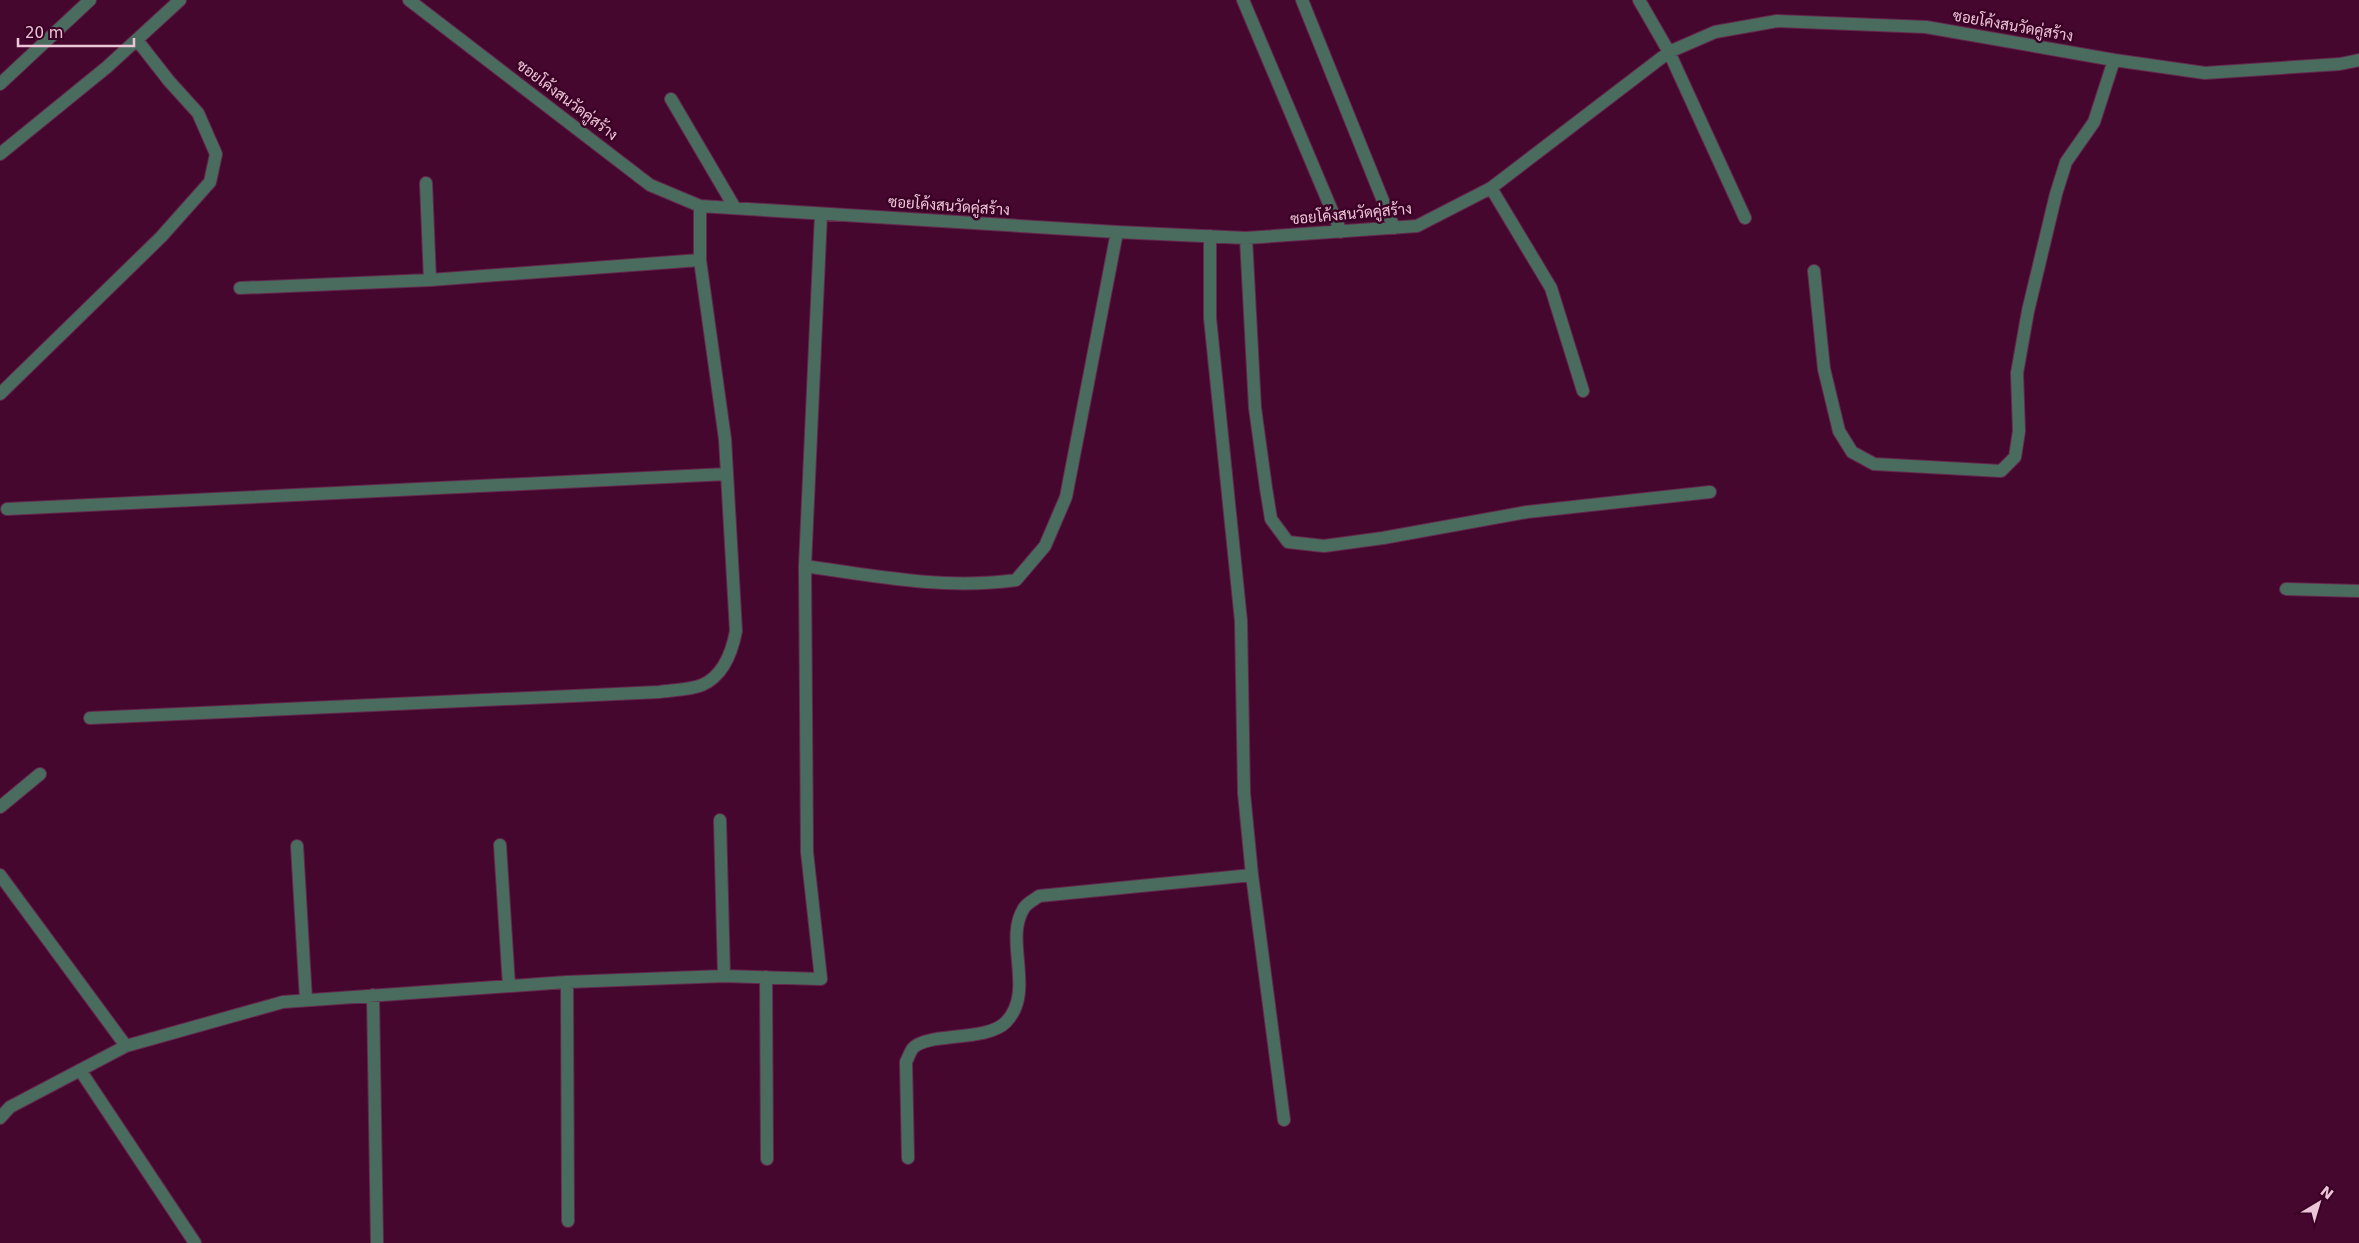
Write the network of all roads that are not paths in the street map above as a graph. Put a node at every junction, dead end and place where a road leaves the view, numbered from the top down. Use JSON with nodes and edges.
{"nodes":[{"id":1,"x":90,"y":0,"type":"edge"},
{"id":2,"x":180,"y":0,"type":"edge"},
{"id":3,"x":409,"y":0,"type":"edge"},
{"id":4,"x":1242,"y":0,"type":"edge"},
{"id":5,"x":1302,"y":0,"type":"edge"},
{"id":6,"x":1639,"y":0,"type":"edge"},
{"id":7,"x":137,"y":40,"type":"junction"},
{"id":8,"x":1669,"y":52,"type":"junction"},
{"id":9,"x":2114,"y":60,"type":"junction"},
{"id":10,"x":2359,"y":60,"type":"edge"},
{"id":11,"x":0,"y":84,"type":"edge"},
{"id":12,"x":671,"y":99,"type":"dead end"},
{"id":13,"x":0,"y":154,"type":"edge"},
{"id":14,"x":426,"y":183,"type":"dead end"},
{"id":15,"x":1491,"y":188,"type":"junction"},
{"id":16,"x":700,"y":206,"type":"junction"},
{"id":17,"x":735,"y":208,"type":"junction"},
{"id":18,"x":821,"y":214,"type":"junction"},
{"id":19,"x":1745,"y":218,"type":"dead end"},
{"id":20,"x":1394,"y":228,"type":"junction"},
{"id":21,"x":1117,"y":232,"type":"junction"},
{"id":22,"x":1341,"y":232,"type":"junction"},
{"id":23,"x":1210,"y":236,"type":"junction"},
{"id":24,"x":1246,"y":238,"type":"junction"},
{"id":25,"x":700,"y":260,"type":"junction"},
{"id":26,"x":1814,"y":271,"type":"dead end"},
{"id":27,"x":430,"y":280,"type":"junction"},
{"id":28,"x":240,"y":288,"type":"dead end"},
{"id":29,"x":1583,"y":391,"type":"dead end"},
{"id":30,"x":0,"y":394,"type":"edge"},
{"id":31,"x":727,"y":474,"type":"junction"},
{"id":32,"x":1710,"y":492,"type":"dead end"},
{"id":33,"x":7,"y":509,"type":"dead end"},
{"id":34,"x":805,"y":566,"type":"junction"},
{"id":35,"x":2286,"y":589,"type":"dead end"},
{"id":36,"x":2359,"y":591,"type":"edge"},
{"id":37,"x":90,"y":718,"type":"dead end"},
{"id":38,"x":40,"y":774,"type":"dead end"},
{"id":39,"x":0,"y":807,"type":"edge"},
{"id":40,"x":720,"y":820,"type":"dead end"},
{"id":41,"x":500,"y":845,"type":"dead end"},
{"id":42,"x":298,"y":846,"type":"dead end"},
{"id":43,"x":0,"y":875,"type":"edge"},
{"id":44,"x":1252,"y":875,"type":"junction"},
{"id":45,"x":724,"y":976,"type":"junction"},
{"id":46,"x":766,"y":977,"type":"junction"},
{"id":47,"x":567,"y":982,"type":"junction"},
{"id":48,"x":509,"y":986,"type":"junction"},
{"id":49,"x":373,"y":995,"type":"junction"},
{"id":50,"x":306,"y":1000,"type":"junction"},
{"id":51,"x":126,"y":1046,"type":"junction"},
{"id":52,"x":80,"y":1070,"type":"junction"},
{"id":53,"x":0,"y":1118,"type":"edge"},
{"id":54,"x":1284,"y":1120,"type":"dead end"},
{"id":55,"x":767,"y":1158,"type":"dead end"},
{"id":56,"x":908,"y":1158,"type":"dead end"},
{"id":57,"x":568,"y":1221,"type":"dead end"},
{"id":58,"x":196,"y":1243,"type":"edge"},
{"id":59,"x":377,"y":1243,"type":"edge"}],
"edges":[{"from":1,"to":11,"type":"street"},
{"from":2,"to":7,"type":"street"},
{"from":3,"to":16,"type":"street","name":"ซอยโค้งสนวัดคู่สร้าง"},
{"from":4,"to":22,"type":"street"},
{"from":5,"to":20,"type":"street"},
{"from":6,"to":8,"type":"street"},
{"from":7,"to":13,"type":"street"},
{"from":7,"to":30,"type":"street"},
{"from":8,"to":9,"type":"street","name":"ซอยโค้งสนวัดคู่สร้าง"},
{"from":8,"to":15,"type":"street","name":"ซอยโค้งสนวัดคู่สร้าง"},
{"from":8,"to":19,"type":"street"},
{"from":9,"to":10,"type":"street","name":"ซอยโค้งสนวัดคู่สร้าง"},
{"from":9,"to":26,"type":"street"},
{"from":12,"to":17,"type":"street"},
{"from":14,"to":27,"type":"street"},
{"from":15,"to":20,"type":"street","name":"ซอยโค้งสนวัดคู่สร้าง"},
{"from":15,"to":29,"type":"street"},
{"from":16,"to":17,"type":"street","name":"ซอยโค้งสนวัดคู่สร้าง"},
{"from":16,"to":25,"type":"street"},
{"from":17,"to":18,"type":"street","name":"ซอยโค้งสนวัดคู่สร้าง"},
{"from":18,"to":21,"type":"street","name":"ซอยโค้งสนวัดคู่สร้าง"},
{"from":18,"to":34,"type":"street"},
{"from":20,"to":22,"type":"street","name":"ซอยโค้งสนวัดคู่สร้าง"},
{"from":21,"to":23,"type":"street","name":"ซอยโค้งสนวัดคู่สร้าง"},
{"from":21,"to":34,"type":"street"},
{"from":22,"to":24,"type":"street","name":"ซอยโค้งสนวัดคู่สร้าง"},
{"from":23,"to":24,"type":"street","name":"ซอยโค้งสนวัดคู่สร้าง"},
{"from":23,"to":44,"type":"street"},
{"from":24,"to":32,"type":"street"},
{"from":25,"to":27,"type":"street"},
{"from":25,"to":31,"type":"street"},
{"from":27,"to":28,"type":"street"},
{"from":31,"to":33,"type":"street"},
{"from":31,"to":37,"type":"street"},
{"from":34,"to":46,"type":"street"},
{"from":35,"to":36,"type":"street"},
{"from":38,"to":39,"type":"street"},
{"from":40,"to":45,"type":"street"},
{"from":41,"to":48,"type":"street"},
{"from":42,"to":50,"type":"street"},
{"from":43,"to":51,"type":"street"},
{"from":44,"to":54,"type":"street"},
{"from":44,"to":56,"type":"street"},
{"from":45,"to":46,"type":"street"},
{"from":45,"to":47,"type":"street"},
{"from":46,"to":55,"type":"street"},
{"from":47,"to":48,"type":"street"},
{"from":47,"to":57,"type":"street"},
{"from":48,"to":49,"type":"street"},
{"from":49,"to":50,"type":"street"},
{"from":49,"to":59,"type":"street"},
{"from":50,"to":51,"type":"street"},
{"from":51,"to":52,"type":"street"},
{"from":52,"to":53,"type":"street"},
{"from":52,"to":58,"type":"street"}]}
